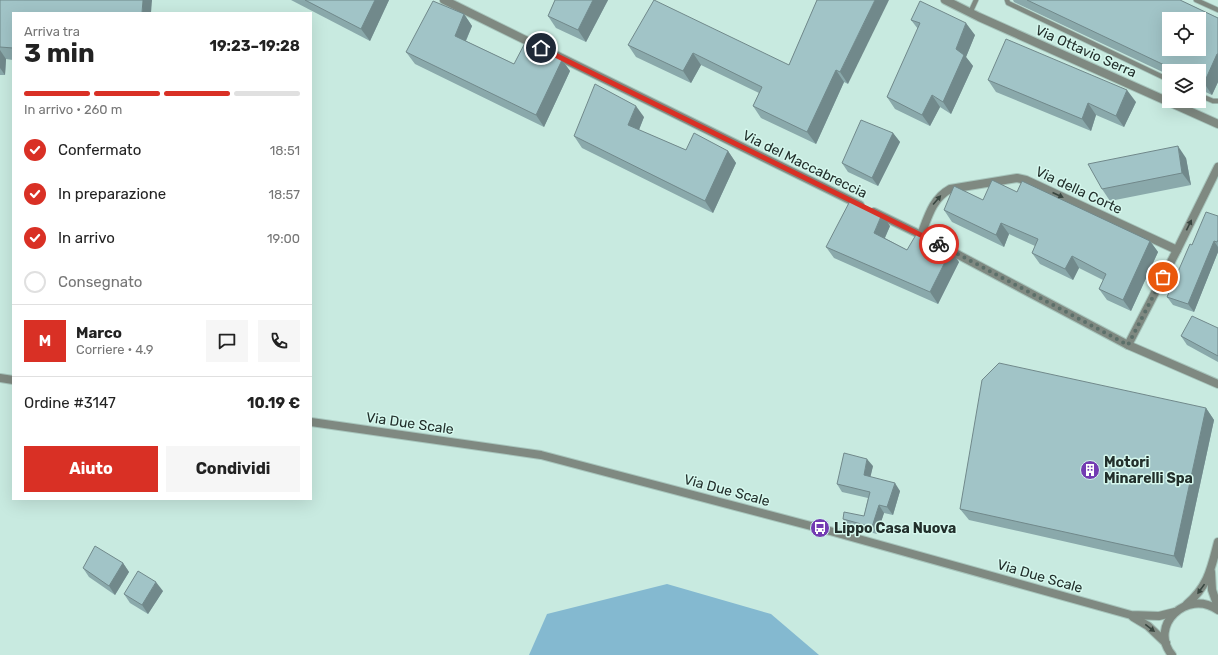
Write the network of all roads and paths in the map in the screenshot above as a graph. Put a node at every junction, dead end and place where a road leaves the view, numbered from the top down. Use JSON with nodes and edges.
{"nodes":[{"id":1,"x":444,"y":0,"type":"edge"},
{"id":2,"x":945,"y":0,"type":"edge"},
{"id":3,"x":976,"y":0,"type":"edge"},
{"id":4,"x":1007,"y":0,"type":"edge"},
{"id":5,"x":1196,"y":0,"type":"edge"},
{"id":6,"x":1218,"y":10,"type":"edge"},
{"id":7,"x":970,"y":13,"type":"junction"},
{"id":8,"x":1162,"y":77,"type":"edge"},
{"id":9,"x":1206,"y":98,"type":"edge"},
{"id":10,"x":1218,"y":100,"type":"edge"},
{"id":11,"x":1218,"y":124,"type":"edge"},
{"id":12,"x":1218,"y":167,"type":"edge"},
{"id":13,"x":921,"y":235,"type":"junction"},
{"id":14,"x":1176,"y":250,"type":"junction"},
{"id":15,"x":1128,"y":345,"type":"junction"},
{"id":16,"x":0,"y":378,"type":"edge"},
{"id":17,"x":12,"y":380,"type":"edge"},
{"id":18,"x":1218,"y":384,"type":"edge"},
{"id":19,"x":312,"y":422,"type":"edge"},
{"id":20,"x":1218,"y":542,"type":"edge"},
{"id":21,"x":1211,"y":569,"type":"junction"},
{"id":22,"x":1184,"y":606,"type":"junction"},
{"id":23,"x":1218,"y":609,"type":"edge"},
{"id":24,"x":1175,"y":612,"type":"junction"},
{"id":25,"x":1131,"y":615,"type":"junction"},
{"id":26,"x":1166,"y":644,"type":"junction"},
{"id":27,"x":1172,"y":655,"type":"edge"}],
"edges":[{"from":1,"to":13,"type":"street","name":"Via del Maccabreccia"},
{"from":2,"to":7,"type":"street","name":"Via Ottavio Serra"},
{"from":3,"to":7,"type":"lane"},
{"from":4,"to":8,"type":"lane"},
{"from":5,"to":6,"type":"lane"},
{"from":7,"to":11,"type":"street","name":"Via Ottavio Serra"},
{"from":9,"to":10,"type":"lane"},
{"from":14,"to":12,"type":"street","one_way":true},
{"from":13,"to":14,"type":"street","name":"Via della Corte","one_way":true},
{"from":13,"to":15,"type":"street","name":"Via del Maccabreccia"},
{"from":14,"to":15,"type":"street"},
{"from":15,"to":18,"type":"street","name":"Via del Maccabreccia"},
{"from":16,"to":17,"type":"street"},
{"from":19,"to":25,"type":"street","name":"Via Due Scale"},
{"from":20,"to":21,"type":"street"},
{"from":21,"to":22,"type":"street","one_way":true},
{"from":21,"to":23,"type":"street"},
{"from":22,"to":23,"type":"street"},
{"from":22,"to":24,"type":"street"},
{"from":24,"to":25,"type":"street","name":"Via Due Scale"},
{"from":24,"to":26,"type":"street"},
{"from":25,"to":26,"type":"street","name":"Via Due Scale","one_way":true},
{"from":26,"to":27,"type":"street","name":"Via Due Scale"}]}
